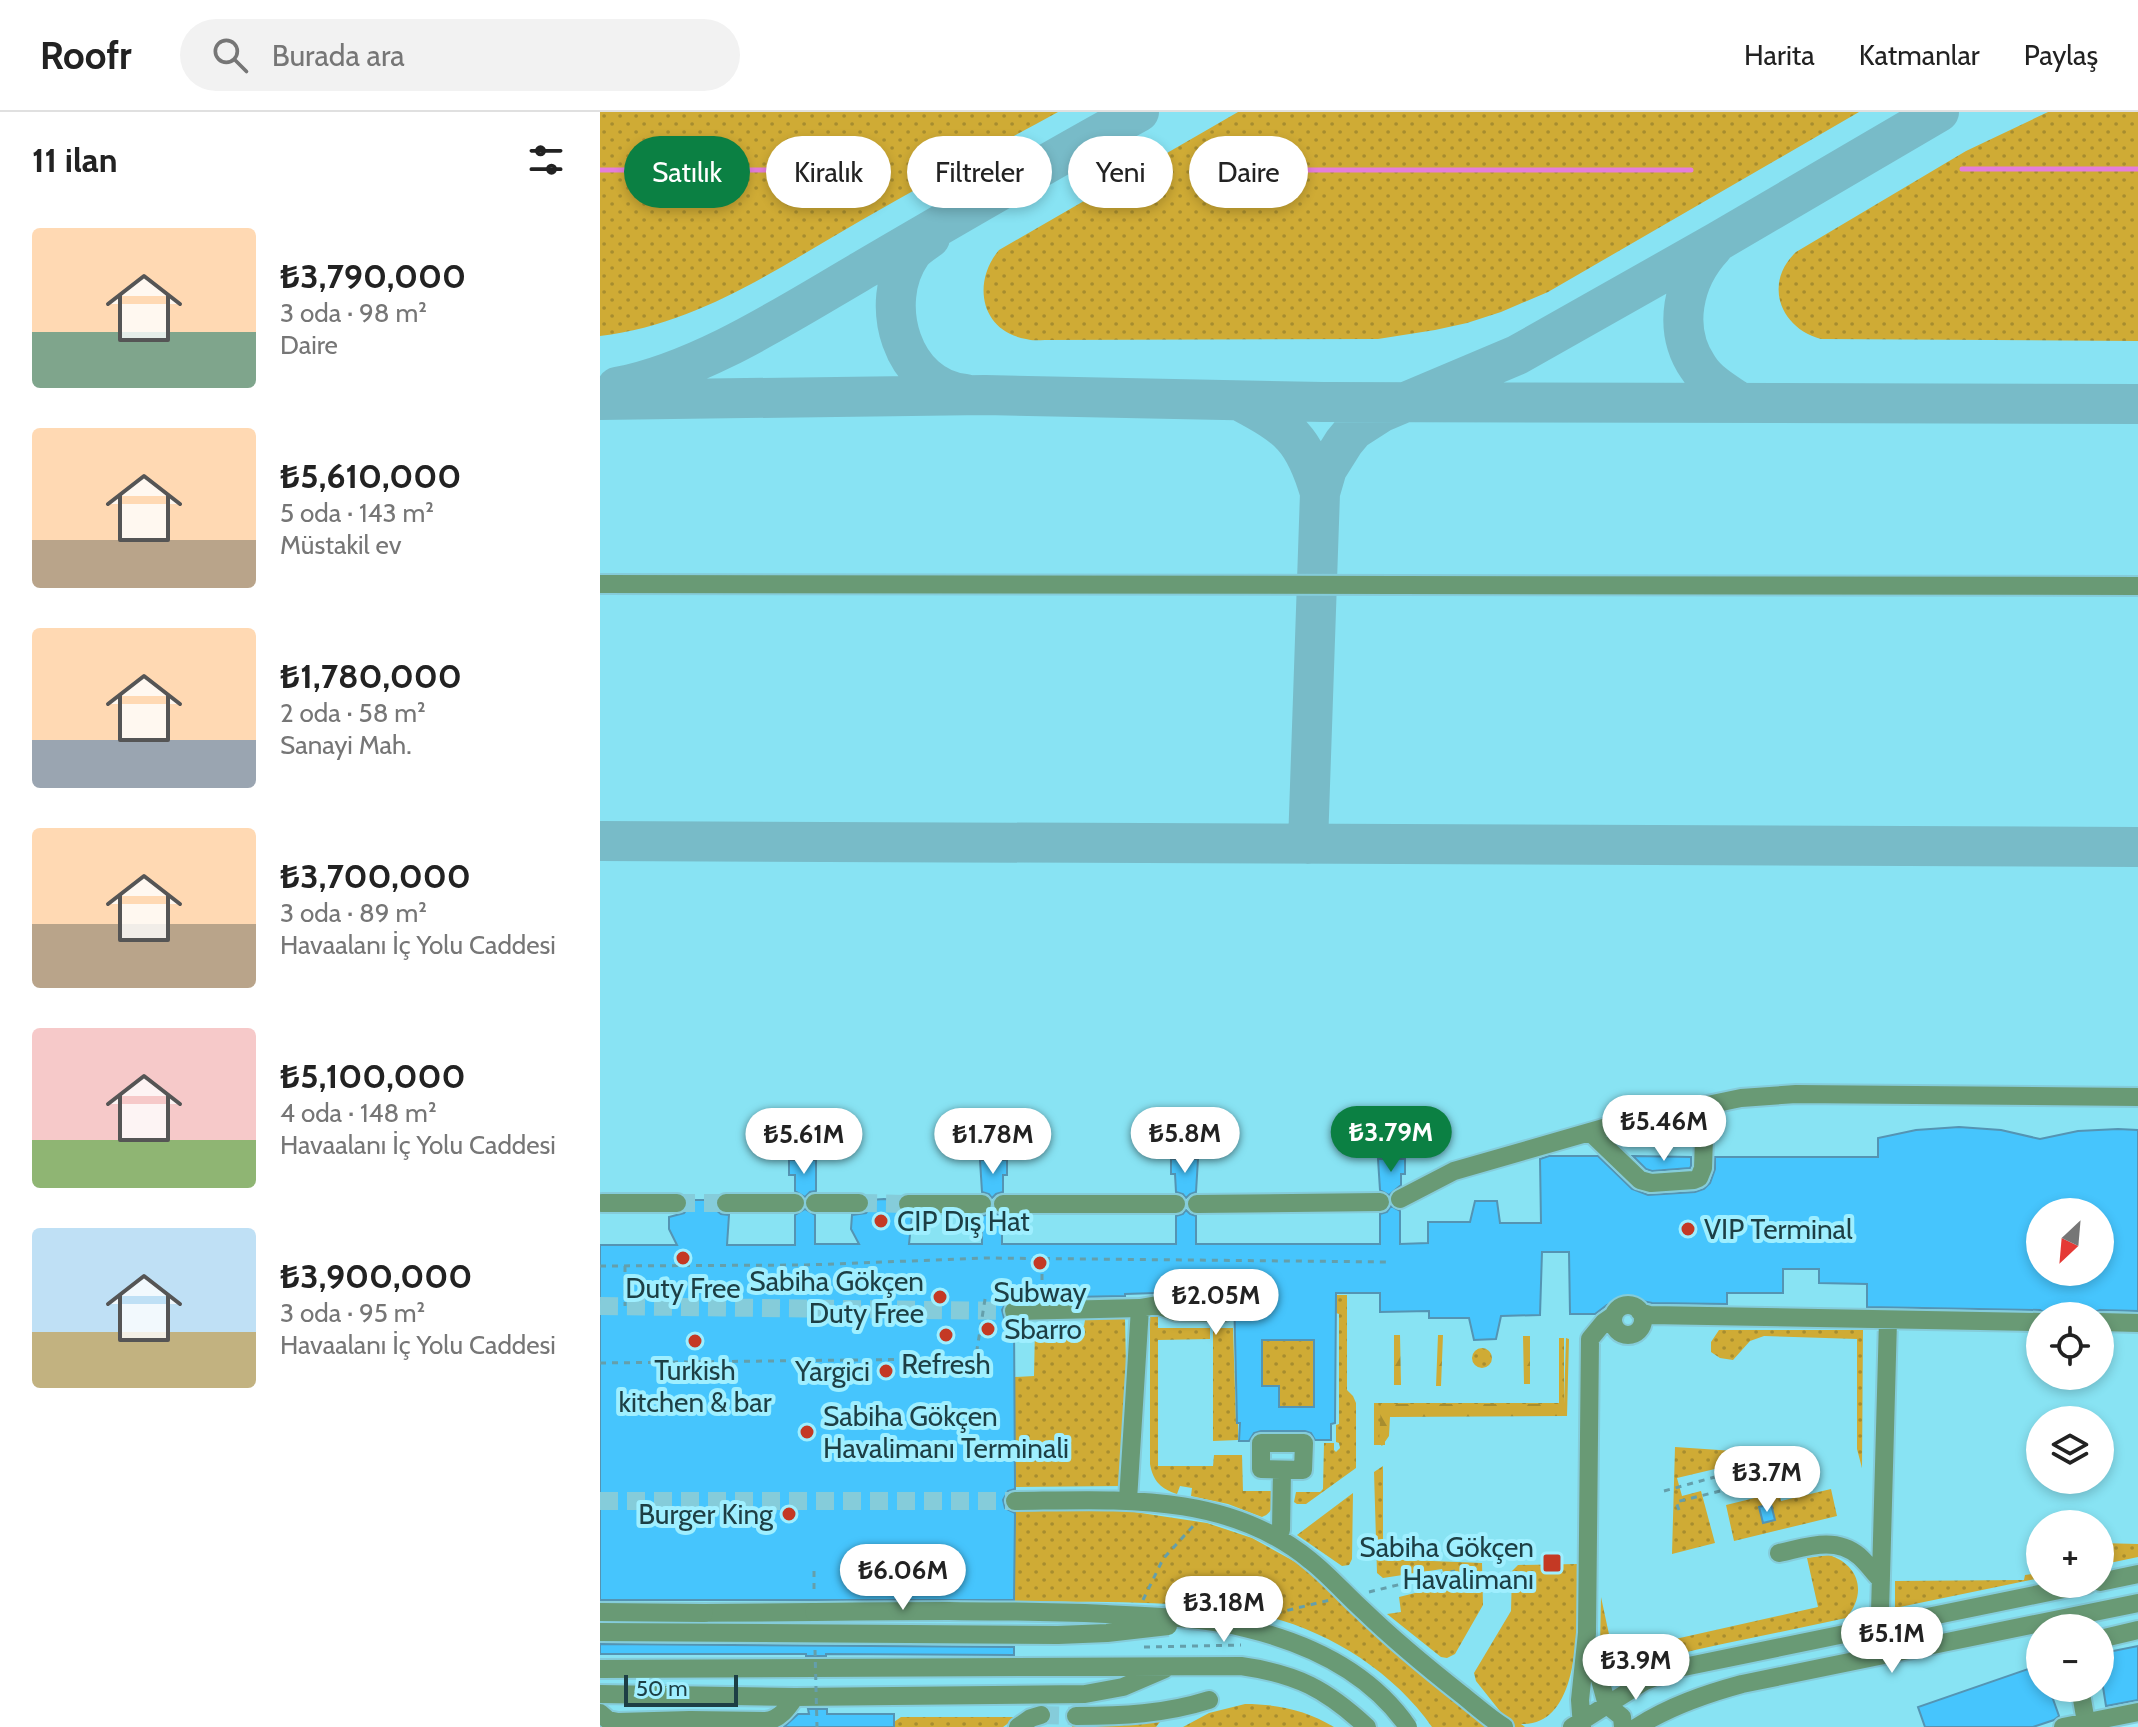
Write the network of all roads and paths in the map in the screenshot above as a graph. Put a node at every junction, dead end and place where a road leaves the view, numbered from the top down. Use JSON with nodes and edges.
{"nodes":[{"id":1,"x":600,"y":584,"type":"edge"},
{"id":2,"x":2138,"y":586,"type":"edge"},
{"id":3,"x":2138,"y":1097,"type":"edge"},
{"id":4,"x":1705,"y":1107,"type":"junction"},
{"id":5,"x":1590,"y":1132,"type":"junction"},
{"id":6,"x":1400,"y":1199,"type":"dead end"},
{"id":7,"x":1380,"y":1202,"type":"dead end"},
{"id":8,"x":602,"y":1203,"type":"dead end"},
{"id":9,"x":677,"y":1203,"type":"tunnel mouth"},
{"id":10,"x":726,"y":1203,"type":"tunnel mouth"},
{"id":11,"x":795,"y":1203,"type":"dead end"},
{"id":12,"x":815,"y":1203,"type":"dead end"},
{"id":13,"x":859,"y":1203,"type":"tunnel mouth"},
{"id":14,"x":908,"y":1204,"type":"tunnel mouth"},
{"id":15,"x":982,"y":1204,"type":"dead end"},
{"id":16,"x":1003,"y":1204,"type":"dead end"},
{"id":17,"x":1176,"y":1204,"type":"dead end"},
{"id":18,"x":1197,"y":1204,"type":"dead end"},
{"id":19,"x":1391,"y":1262,"type":"dead end"},
{"id":20,"x":600,"y":1266,"type":"edge"},
{"id":21,"x":625,"y":1266,"type":"junction"},
{"id":22,"x":1042,"y":1270,"type":"dead end"},
{"id":23,"x":1042,"y":1292,"type":"dead end"},
{"id":24,"x":986,"y":1293,"type":"dead end"},
{"id":25,"x":625,"y":1306,"type":"dead end"},
{"id":26,"x":1140,"y":1308,"type":"junction"},
{"id":27,"x":1014,"y":1311,"type":"tunnel mouth"},
{"id":28,"x":1223,"y":1313,"type":"dead end"},
{"id":29,"x":1888,"y":1320,"type":"junction"},
{"id":30,"x":2026,"y":1322,"type":"edge"},
{"id":31,"x":2114,"y":1322,"type":"edge"},
{"id":32,"x":2138,"y":1323,"type":"edge"},
{"id":33,"x":600,"y":1363,"type":"edge"},
{"id":34,"x":1282,"y":1470,"type":"dead end"},
{"id":35,"x":1732,"y":1488,"type":"junction"},
{"id":36,"x":1664,"y":1491,"type":"dead end"},
{"id":37,"x":1746,"y":1496,"type":"dead end"},
{"id":38,"x":1128,"y":1500,"type":"junction"},
{"id":39,"x":1015,"y":1501,"type":"tunnel mouth"},
{"id":40,"x":1679,"y":1510,"type":"dead end"},
{"id":41,"x":1207,"y":1511,"type":"junction"},
{"id":42,"x":1281,"y":1530,"type":"dead end"},
{"id":43,"x":1779,"y":1553,"type":"dead end"},
{"id":44,"x":814,"y":1571,"type":"dead end"},
{"id":45,"x":1455,"y":1571,"type":"dead end"},
{"id":46,"x":2138,"y":1574,"type":"edge"},
{"id":47,"x":2114,"y":1579,"type":"edge"},
{"id":48,"x":1422,"y":1580,"type":"dead end"},
{"id":49,"x":1881,"y":1580,"type":"junction"},
{"id":50,"x":2026,"y":1597,"type":"edge"},
{"id":51,"x":2138,"y":1603,"type":"edge"},
{"id":52,"x":814,"y":1605,"type":"junction"},
{"id":53,"x":1139,"y":1610,"type":"dead end"},
{"id":54,"x":600,"y":1612,"type":"edge"},
{"id":55,"x":1207,"y":1622,"type":"junction"},
{"id":56,"x":1866,"y":1629,"type":"junction"},
{"id":57,"x":2138,"y":1630,"type":"edge"},
{"id":58,"x":600,"y":1632,"type":"edge"},
{"id":59,"x":815,"y":1632,"type":"junction"},
{"id":60,"x":1587,"y":1633,"type":"junction"},
{"id":61,"x":2114,"y":1636,"type":"edge"},
{"id":62,"x":1175,"y":1665,"type":"junction"},
{"id":63,"x":600,"y":1669,"type":"edge"},
{"id":64,"x":600,"y":1694,"type":"edge"},
{"id":65,"x":795,"y":1697,"type":"junction"},
{"id":66,"x":1209,"y":1700,"type":"dead end"},
{"id":67,"x":2082,"y":1702,"type":"edge"},
{"id":68,"x":1475,"y":1705,"type":"junction"},
{"id":69,"x":1607,"y":1705,"type":"junction"},
{"id":70,"x":2138,"y":1712,"type":"edge"},
{"id":71,"x":600,"y":1713,"type":"edge"},
{"id":72,"x":1041,"y":1715,"type":"tunnel mouth"},
{"id":73,"x":1076,"y":1716,"type":"tunnel mouth"},
{"id":74,"x":2086,"y":1722,"type":"junction"},
{"id":75,"x":1578,"y":1725,"type":"edge"},
{"id":76,"x":817,"y":1727,"type":"edge"},
{"id":77,"x":1018,"y":1727,"type":"edge"},
{"id":78,"x":1367,"y":1727,"type":"edge"},
{"id":79,"x":1408,"y":1727,"type":"edge"},
{"id":80,"x":1482,"y":1727,"type":"edge"},
{"id":81,"x":1504,"y":1727,"type":"edge"},
{"id":82,"x":1623,"y":1727,"type":"edge"},
{"id":83,"x":1637,"y":1727,"type":"edge"},
{"id":84,"x":2063,"y":1727,"type":"edge"}],
"edges":[{"from":1,"to":2,"type":"street"},
{"from":3,"to":4,"type":"street"},
{"from":4,"to":5,"type":"street"},
{"from":4,"to":5,"type":"street"},
{"from":5,"to":6,"type":"street"},
{"from":7,"to":18,"type":"street"},
{"from":8,"to":9,"type":"street"},
{"from":10,"to":11,"type":"street"},
{"from":12,"to":13,"type":"street"},
{"from":14,"to":15,"type":"street"},
{"from":16,"to":17,"type":"street"},
{"from":19,"to":21,"type":"path"},
{"from":20,"to":21,"type":"path"},
{"from":21,"to":25,"type":"path"},
{"from":22,"to":23,"type":"path"},
{"from":24,"to":33,"type":"path"},
{"from":26,"to":27,"type":"street"},
{"from":26,"to":28,"type":"street"},
{"from":26,"to":38,"type":"street"},
{"from":29,"to":30,"type":"street"},
{"from":29,"to":49,"type":"street"},
{"from":29,"to":60,"type":"street"},
{"from":31,"to":32,"type":"street"},
{"from":34,"to":42,"type":"street"},
{"from":35,"to":36,"type":"path"},
{"from":35,"to":37,"type":"path"},
{"from":35,"to":40,"type":"path"},
{"from":38,"to":39,"type":"street"},
{"from":38,"to":41,"type":"street"},
{"from":41,"to":53,"type":"path"},
{"from":41,"to":68,"type":"street"},
{"from":43,"to":49,"type":"street"},
{"from":44,"to":52,"type":"path"},
{"from":45,"to":48,"type":"path"},
{"from":46,"to":47,"type":"street"},
{"from":49,"to":56,"type":"street"},
{"from":50,"to":56,"type":"street"},
{"from":51,"to":83,"type":"street"},
{"from":52,"to":54,"type":"street","bridge":true},
{"from":52,"to":55,"type":"street","bridge":true},
{"from":55,"to":59,"type":"street","bridge":true},
{"from":55,"to":79,"type":"street","bridge":true},
{"from":56,"to":69,"type":"street"},
{"from":57,"to":61,"type":"street"},
{"from":58,"to":59,"type":"street","bridge":true},
{"from":59,"to":76,"type":"path","bridge":true},
{"from":60,"to":69,"type":"street"},
{"from":60,"to":75,"type":"street"},
{"from":62,"to":63,"type":"street"},
{"from":62,"to":65,"type":"street"},
{"from":62,"to":78,"type":"street"},
{"from":64,"to":65,"type":"street"},
{"from":65,"to":71,"type":"street"},
{"from":66,"to":73,"type":"street"},
{"from":67,"to":74,"type":"street"},
{"from":68,"to":80,"type":"street"},
{"from":68,"to":81,"type":"street"},
{"from":69,"to":75,"type":"street"},
{"from":69,"to":82,"type":"street"},
{"from":70,"to":74,"type":"street"},
{"from":72,"to":77,"type":"street"},
{"from":74,"to":84,"type":"street"}]}
